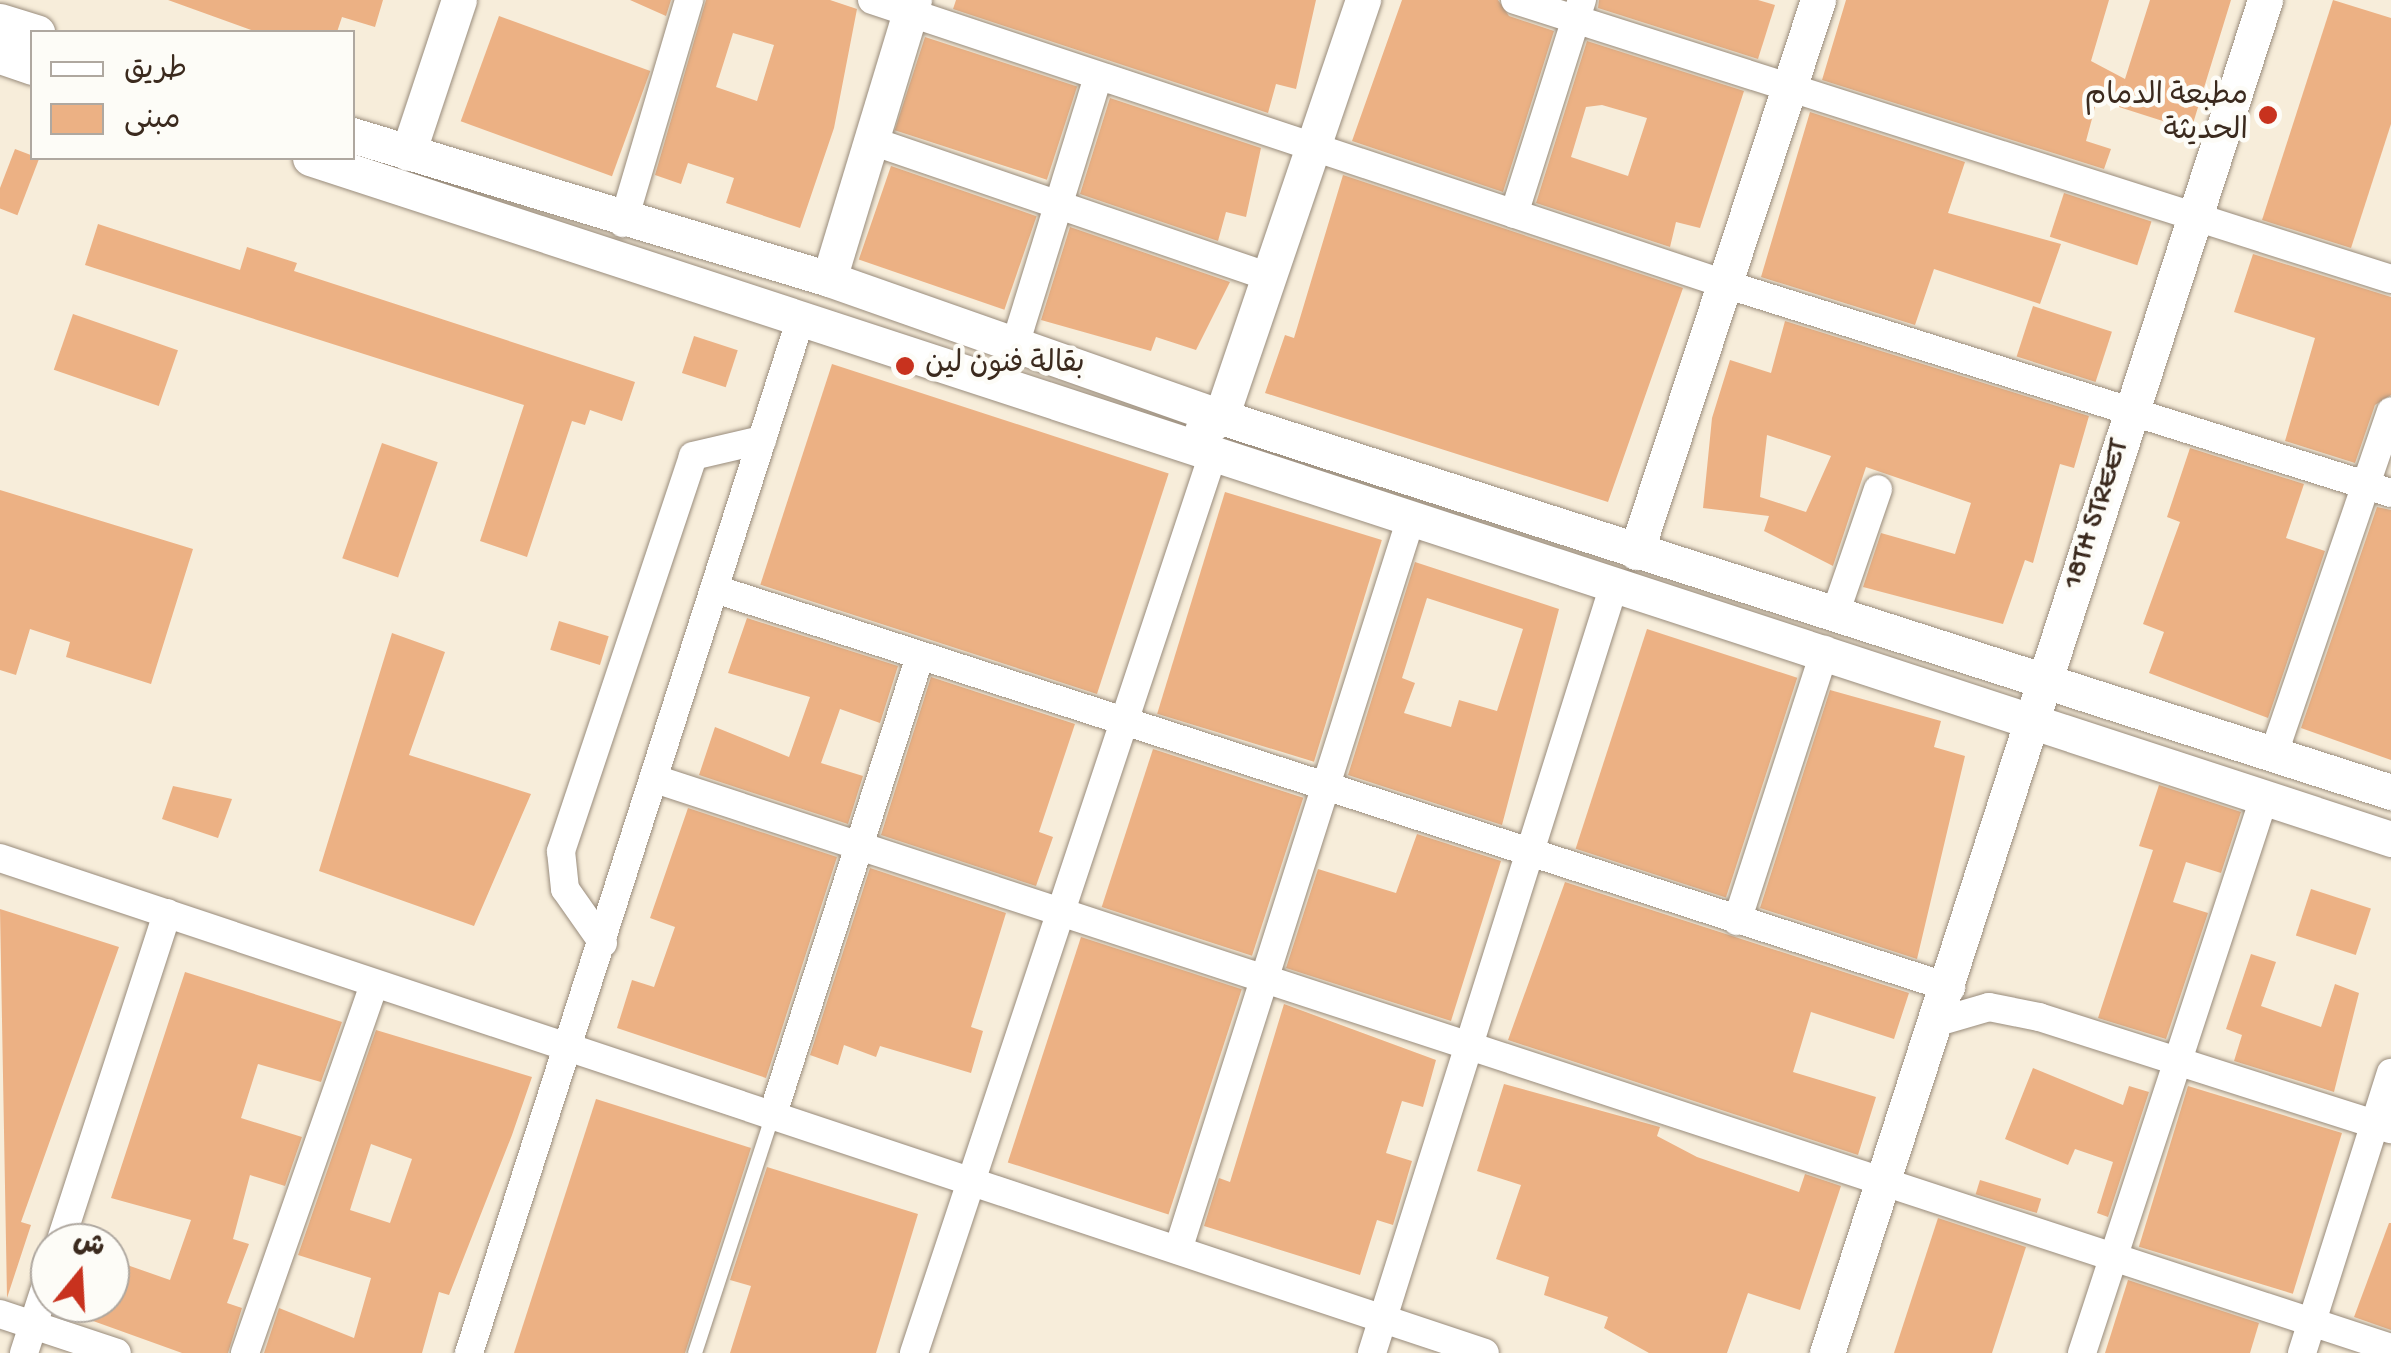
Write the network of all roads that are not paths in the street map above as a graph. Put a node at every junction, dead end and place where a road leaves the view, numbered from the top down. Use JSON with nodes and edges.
{"nodes":[{"id":1,"x":459,"y":0,"type":"edge"},
{"id":2,"x":688,"y":0,"type":"edge"},
{"id":3,"x":872,"y":0,"type":"edge"},
{"id":4,"x":1362,"y":0,"type":"edge"},
{"id":5,"x":1515,"y":0,"type":"edge"},
{"id":6,"x":1818,"y":0,"type":"edge"},
{"id":7,"x":2266,"y":0,"type":"edge"},
{"id":8,"x":912,"y":6,"type":"edge"},
{"id":9,"x":1579,"y":10,"type":"edge"},
{"id":10,"x":1,"y":32,"type":"edge"},
{"id":11,"x":30,"y":32,"type":"edge"},
{"id":12,"x":30,"y":64,"type":"edge"},
{"id":13,"x":1098,"y":77,"type":"junction"},
{"id":14,"x":1790,"y":86,"type":"junction"},
{"id":15,"x":355,"y":136,"type":"edge"},
{"id":16,"x":875,"y":142,"type":"junction"},
{"id":17,"x":1310,"y":148,"type":"junction"},
{"id":18,"x":408,"y":153,"type":"junction"},
{"id":19,"x":316,"y":160,"type":"edge"},
{"id":20,"x":1061,"y":206,"type":"junction"},
{"id":21,"x":1514,"y":214,"type":"junction"},
{"id":22,"x":2194,"y":219,"type":"junction"},
{"id":23,"x":624,"y":223,"type":"junction"},
{"id":24,"x":1268,"y":276,"type":"junction"},
{"id":25,"x":2391,"y":279,"type":"edge"},
{"id":26,"x":829,"y":280,"type":"junction"},
{"id":27,"x":1725,"y":284,"type":"junction"},
{"id":28,"x":801,"y":318,"type":"junction"},
{"id":29,"x":1015,"y":345,"type":"junction"},
{"id":30,"x":2132,"y":411,"type":"junction"},
{"id":31,"x":2391,"y":412,"type":"edge"},
{"id":32,"x":1221,"y":417,"type":"junction"},
{"id":33,"x":1136,"y":428,"type":"junction"},
{"id":34,"x":762,"y":440,"type":"junction"},
{"id":35,"x":1213,"y":454,"type":"junction"},
{"id":36,"x":1878,"y":489,"type":"dead end"},
{"id":37,"x":2379,"y":489,"type":"edge"},
{"id":38,"x":1411,"y":518,"type":"junction"},
{"id":39,"x":1636,"y":552,"type":"junction"},
{"id":40,"x":1614,"y":585,"type":"junction"},
{"id":41,"x":715,"y":589,"type":"junction"},
{"id":42,"x":1830,"y":634,"type":"junction"},
{"id":43,"x":920,"y":655,"type":"junction"},
{"id":44,"x":2044,"y":684,"type":"junction"},
{"id":45,"x":1125,"y":721,"type":"junction"},
{"id":46,"x":2033,"y":723,"type":"junction"},
{"id":47,"x":2274,"y":753,"type":"junction"},
{"id":48,"x":655,"y":780,"type":"junction"},
{"id":49,"x":1329,"y":789,"type":"junction"},
{"id":50,"x":2391,"y":792,"type":"edge"},
{"id":51,"x":2264,"y":798,"type":"junction"},
{"id":52,"x":2391,"y":839,"type":"edge"},
{"id":53,"x":859,"y":848,"type":"junction"},
{"id":54,"x":1533,"y":854,"type":"junction"},
{"id":55,"x":0,"y":858,"type":"edge"},
{"id":56,"x":167,"y":914,"type":"junction"},
{"id":57,"x":1060,"y":916,"type":"junction"},
{"id":58,"x":1736,"y":922,"type":"junction"},
{"id":59,"x":603,"y":942,"type":"junction"},
{"id":60,"x":1271,"y":979,"type":"junction"},
{"id":61,"x":374,"y":984,"type":"junction"},
{"id":62,"x":1951,"y":988,"type":"junction"},
{"id":63,"x":1941,"y":1022,"type":"junction"},
{"id":64,"x":570,"y":1048,"type":"junction"},
{"id":65,"x":1468,"y":1048,"type":"junction"},
{"id":66,"x":2174,"y":1065,"type":"junction"},
{"id":67,"x":2391,"y":1073,"type":"edge"},
{"id":68,"x":772,"y":1118,"type":"junction"},
{"id":69,"x":2383,"y":1126,"type":"edge"},
{"id":70,"x":1883,"y":1176,"type":"junction"},
{"id":71,"x":974,"y":1182,"type":"junction"},
{"id":72,"x":67,"y":1223,"type":"edge"},
{"id":73,"x":1178,"y":1250,"type":"junction"},
{"id":74,"x":2114,"y":1257,"type":"junction"},
{"id":75,"x":0,"y":1314,"type":"edge"},
{"id":76,"x":1383,"y":1318,"type":"junction"},
{"id":77,"x":2311,"y":1322,"type":"junction"},
{"id":78,"x":33,"y":1325,"type":"junction"},
{"id":79,"x":2391,"y":1348,"type":"edge"},
{"id":80,"x":24,"y":1353,"type":"edge"},
{"id":81,"x":117,"y":1353,"type":"edge"},
{"id":82,"x":245,"y":1353,"type":"edge"},
{"id":83,"x":469,"y":1353,"type":"edge"},
{"id":84,"x":695,"y":1353,"type":"edge"},
{"id":85,"x":914,"y":1353,"type":"edge"},
{"id":86,"x":1372,"y":1353,"type":"edge"},
{"id":87,"x":1485,"y":1353,"type":"edge"},
{"id":88,"x":1827,"y":1353,"type":"edge"},
{"id":89,"x":2082,"y":1353,"type":"edge"},
{"id":90,"x":2302,"y":1353,"type":"edge"}],
"edges":[{"from":1,"to":18,"type":"street"},
{"from":2,"to":23,"type":"street"},
{"from":3,"to":8,"type":"street"},
{"from":4,"to":17,"type":"street"},
{"from":5,"to":9,"type":"street"},
{"from":6,"to":14,"type":"street"},
{"from":7,"to":22,"type":"street","name":"18TH STREET"},
{"from":8,"to":13,"type":"street"},
{"from":8,"to":16,"type":"street"},
{"from":9,"to":14,"type":"street"},
{"from":9,"to":21,"type":"street"},
{"from":10,"to":11,"type":"street"},
{"from":10,"to":12,"type":"street"},
{"from":13,"to":17,"type":"street"},
{"from":13,"to":20,"type":"street"},
{"from":14,"to":22,"type":"street"},
{"from":14,"to":27,"type":"street"},
{"from":15,"to":18,"type":"street"},
{"from":16,"to":20,"type":"street"},
{"from":16,"to":26,"type":"street"},
{"from":17,"to":21,"type":"street"},
{"from":17,"to":24,"type":"street"},
{"from":18,"to":23,"type":"street"},
{"from":19,"to":28,"type":"street"},
{"from":20,"to":24,"type":"street"},
{"from":20,"to":29,"type":"street"},
{"from":21,"to":27,"type":"street"},
{"from":22,"to":25,"type":"street"},
{"from":22,"to":30,"type":"street","name":"18TH STREET"},
{"from":23,"to":26,"type":"street"},
{"from":24,"to":32,"type":"street"},
{"from":26,"to":29,"type":"street"},
{"from":27,"to":30,"type":"street"},
{"from":27,"to":39,"type":"street"},
{"from":28,"to":33,"type":"street"},
{"from":28,"to":34,"type":"street"},
{"from":29,"to":32,"type":"street"},
{"from":30,"to":37,"type":"street"},
{"from":30,"to":44,"type":"street","name":"18TH STREET"},
{"from":31,"to":37,"type":"street"},
{"from":32,"to":33,"type":"street"},
{"from":32,"to":39,"type":"street"},
{"from":33,"to":35,"type":"street"},
{"from":34,"to":41,"type":"street"},
{"from":34,"to":59,"type":"street"},
{"from":35,"to":38,"type":"street"},
{"from":35,"to":45,"type":"street"},
{"from":36,"to":42,"type":"street"},
{"from":37,"to":47,"type":"street"},
{"from":38,"to":40,"type":"street"},
{"from":38,"to":49,"type":"street"},
{"from":39,"to":42,"type":"street"},
{"from":40,"to":42,"type":"street"},
{"from":40,"to":54,"type":"street"},
{"from":41,"to":43,"type":"street"},
{"from":41,"to":48,"type":"street"},
{"from":42,"to":44,"type":"street"},
{"from":42,"to":46,"type":"street"},
{"from":42,"to":58,"type":"street"},
{"from":43,"to":45,"type":"street"},
{"from":43,"to":53,"type":"street"},
{"from":44,"to":46,"type":"street","name":"18TH STREET"},
{"from":44,"to":47,"type":"street"},
{"from":45,"to":49,"type":"street"},
{"from":45,"to":57,"type":"street"},
{"from":46,"to":51,"type":"street"},
{"from":46,"to":62,"type":"street","name":"18TH STREET"},
{"from":47,"to":50,"type":"street"},
{"from":48,"to":53,"type":"street"},
{"from":48,"to":59,"type":"street"},
{"from":49,"to":54,"type":"street"},
{"from":49,"to":60,"type":"street"},
{"from":51,"to":52,"type":"street"},
{"from":51,"to":66,"type":"street"},
{"from":53,"to":57,"type":"street"},
{"from":53,"to":68,"type":"street"},
{"from":54,"to":58,"type":"street"},
{"from":54,"to":65,"type":"street"},
{"from":55,"to":56,"type":"street"},
{"from":56,"to":61,"type":"street"},
{"from":56,"to":72,"type":"street"},
{"from":57,"to":60,"type":"street"},
{"from":57,"to":71,"type":"street"},
{"from":58,"to":62,"type":"street"},
{"from":59,"to":64,"type":"street"},
{"from":60,"to":65,"type":"street"},
{"from":60,"to":73,"type":"street"},
{"from":61,"to":64,"type":"street"},
{"from":61,"to":82,"type":"street"},
{"from":62,"to":63,"type":"street","name":"18TH STREET"},
{"from":63,"to":66,"type":"street"},
{"from":63,"to":70,"type":"street","name":"18TH STREET"},
{"from":64,"to":68,"type":"street"},
{"from":64,"to":83,"type":"street"},
{"from":65,"to":70,"type":"street"},
{"from":65,"to":76,"type":"street"},
{"from":66,"to":69,"type":"street"},
{"from":66,"to":74,"type":"street"},
{"from":67,"to":69,"type":"street"},
{"from":68,"to":71,"type":"street"},
{"from":68,"to":84,"type":"lane"},
{"from":69,"to":77,"type":"street"},
{"from":70,"to":74,"type":"street"},
{"from":70,"to":88,"type":"street","name":"18TH STREET"},
{"from":71,"to":73,"type":"street"},
{"from":71,"to":85,"type":"street"},
{"from":73,"to":76,"type":"street"},
{"from":74,"to":77,"type":"street"},
{"from":74,"to":89,"type":"street"},
{"from":75,"to":78,"type":"street"},
{"from":76,"to":86,"type":"street"},
{"from":76,"to":87,"type":"street"},
{"from":77,"to":79,"type":"street"},
{"from":77,"to":90,"type":"street"},
{"from":78,"to":80,"type":"street"},
{"from":78,"to":81,"type":"street"}]}
